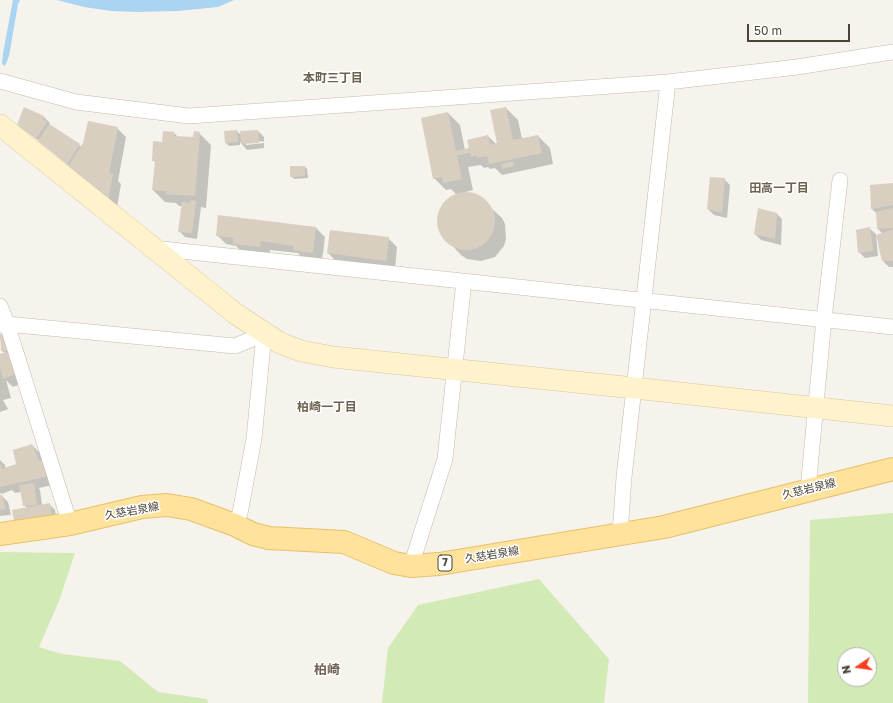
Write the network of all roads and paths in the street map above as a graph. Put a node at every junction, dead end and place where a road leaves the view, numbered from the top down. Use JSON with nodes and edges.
{"nodes":[{"id":1,"x":893,"y":52,"type":"edge"},
{"id":2,"x":0,"y":81,"type":"edge"},
{"id":3,"x":668,"y":82,"type":"junction"},
{"id":4,"x":0,"y":125,"type":"edge"},
{"id":5,"x":840,"y":180,"type":"dead end"},
{"id":6,"x":153,"y":248,"type":"junction"},
{"id":7,"x":464,"y":281,"type":"junction"},
{"id":8,"x":644,"y":300,"type":"junction"},
{"id":9,"x":0,"y":306,"type":"edge"},
{"id":10,"x":824,"y":319,"type":"junction"},
{"id":11,"x":4,"y":324,"type":"edge"},
{"id":12,"x":893,"y":327,"type":"edge"},
{"id":13,"x":264,"y":334,"type":"junction"},
{"id":14,"x":454,"y":369,"type":"junction"},
{"id":15,"x":634,"y":388,"type":"junction"},
{"id":16,"x":815,"y":408,"type":"junction"},
{"id":17,"x":893,"y":416,"type":"edge"},
{"id":18,"x":893,"y":468,"type":"edge"},
{"id":19,"x":808,"y":489,"type":"junction"},
{"id":20,"x":70,"y":524,"type":"junction"},
{"id":21,"x":235,"y":524,"type":"junction"},
{"id":22,"x":0,"y":534,"type":"edge"},
{"id":23,"x":620,"y":535,"type":"junction"},
{"id":24,"x":411,"y":566,"type":"junction"}],
"edges":[{"from":1,"to":3,"type":"street"},
{"from":2,"to":3,"type":"street"},
{"from":3,"to":8,"type":"street"},
{"from":4,"to":6,"type":"street"},
{"from":5,"to":10,"type":"street"},
{"from":6,"to":7,"type":"street"},
{"from":6,"to":13,"type":"street"},
{"from":7,"to":8,"type":"street"},
{"from":7,"to":14,"type":"street"},
{"from":8,"to":10,"type":"street"},
{"from":8,"to":15,"type":"street"},
{"from":9,"to":11,"type":"street"},
{"from":10,"to":12,"type":"street"},
{"from":10,"to":16,"type":"street"},
{"from":11,"to":13,"type":"street"},
{"from":11,"to":20,"type":"street"},
{"from":13,"to":14,"type":"street"},
{"from":13,"to":21,"type":"street"},
{"from":14,"to":15,"type":"street"},
{"from":14,"to":24,"type":"street"},
{"from":15,"to":16,"type":"street"},
{"from":15,"to":23,"type":"street"},
{"from":16,"to":17,"type":"street"},
{"from":16,"to":19,"type":"street"},
{"from":18,"to":19,"type":"main road","name":"久慈岩泉線","number":"7"},
{"from":19,"to":23,"type":"main road","name":"久慈岩泉線","number":"7"},
{"from":20,"to":21,"type":"main road","name":"久慈岩泉線","number":"7"},
{"from":20,"to":22,"type":"main road","name":"久慈岩泉線","number":"7"},
{"from":21,"to":24,"type":"main road","name":"久慈岩泉線","number":"7"},
{"from":23,"to":24,"type":"main road","name":"久慈岩泉線","number":"7"}]}
